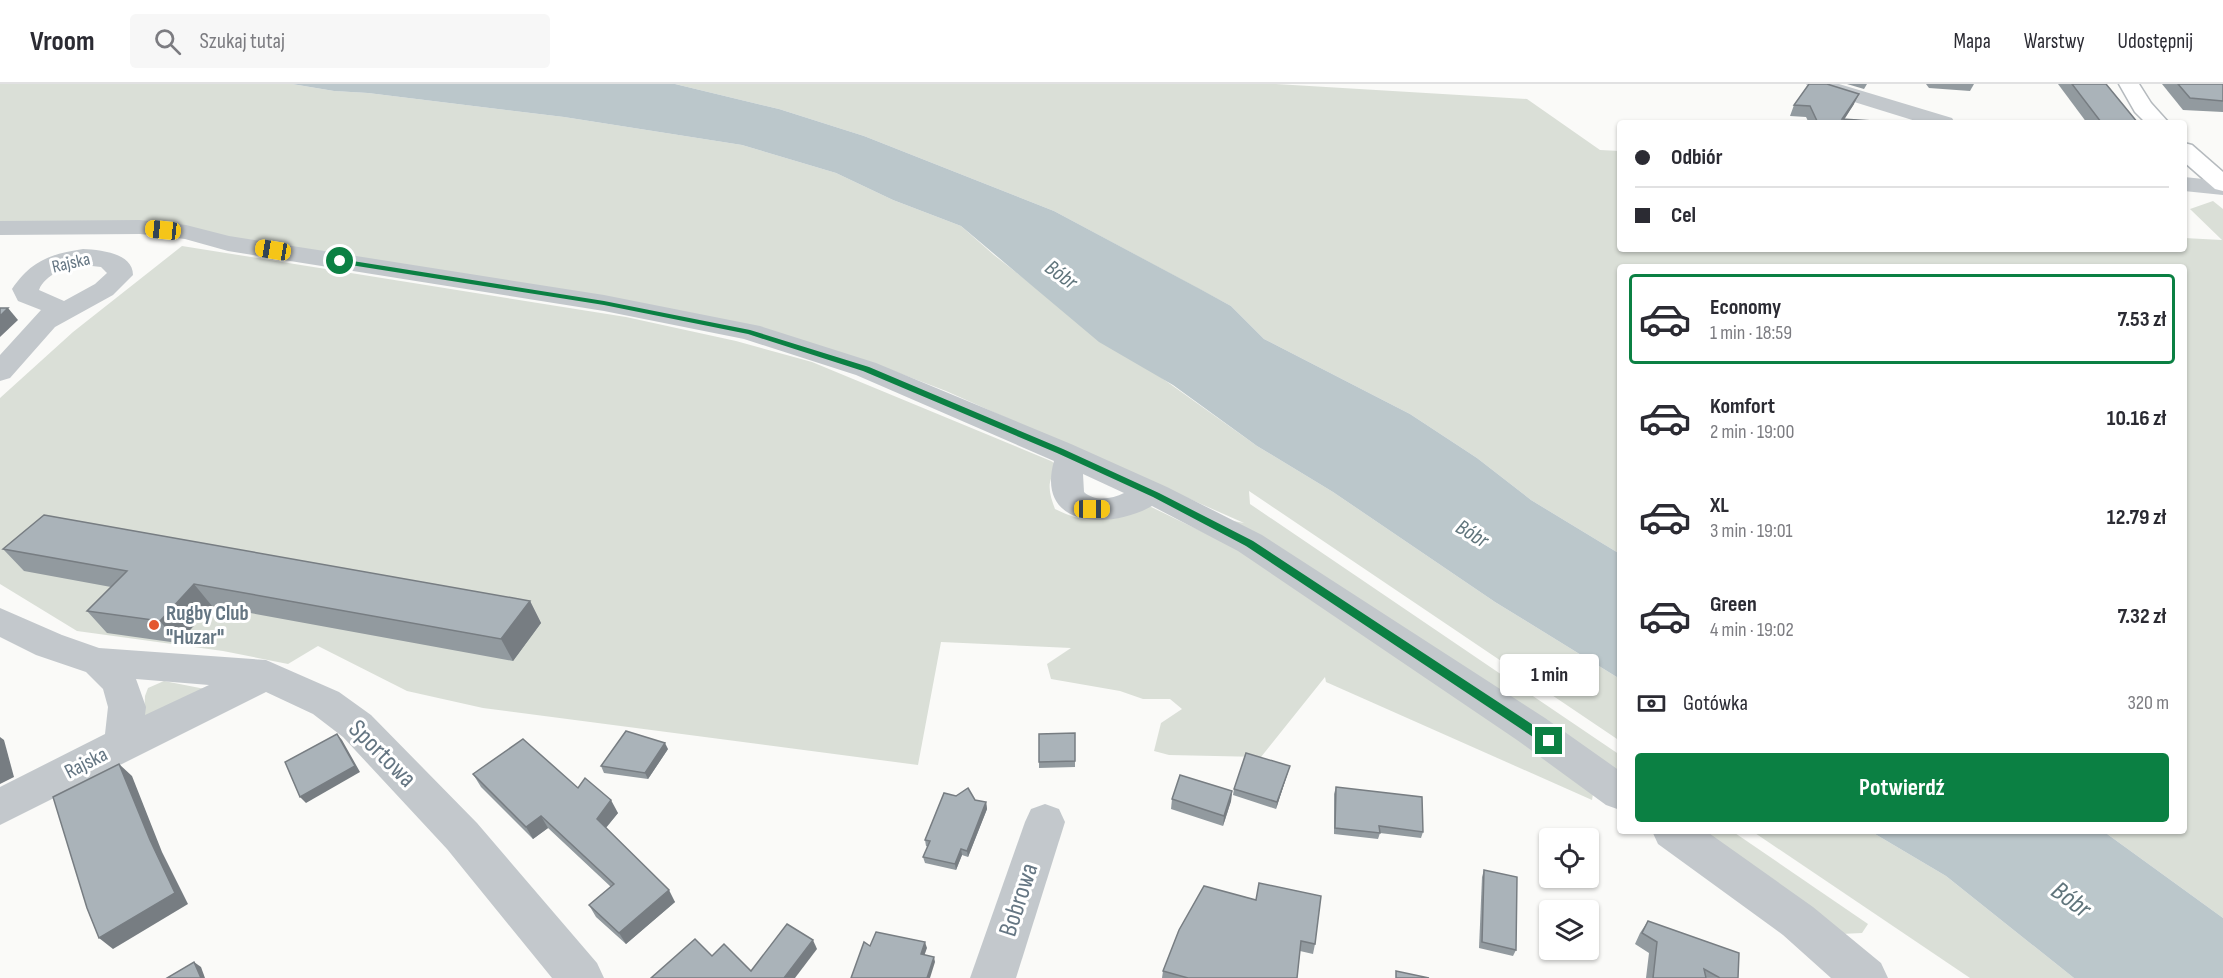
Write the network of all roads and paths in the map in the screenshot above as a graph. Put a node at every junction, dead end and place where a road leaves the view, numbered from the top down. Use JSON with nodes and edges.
{"nodes":[{"id":1,"x":1816,"y":84,"type":"edge"},
{"id":2,"x":2129,"y":84,"type":"edge"},
{"id":3,"x":1935,"y":120,"type":"edge"},
{"id":4,"x":2155,"y":120,"type":"edge"},
{"id":5,"x":2187,"y":153,"type":"edge"},
{"id":6,"x":2187,"y":184,"type":"edge"},
{"id":7,"x":2223,"y":186,"type":"edge"},
{"id":8,"x":0,"y":228,"type":"edge"},
{"id":9,"x":48,"y":321,"type":"dead end"},
{"id":10,"x":0,"y":372,"type":"edge"},
{"id":11,"x":0,"y":621,"type":"edge"},
{"id":12,"x":99,"y":662,"type":"junction"},
{"id":13,"x":266,"y":675,"type":"junction"},
{"id":14,"x":124,"y":743,"type":"junction"},
{"id":15,"x":1617,"y":791,"type":"edge"},
{"id":16,"x":0,"y":807,"type":"edge"},
{"id":17,"x":1045,"y":822,"type":"dead end"},
{"id":18,"x":1677,"y":834,"type":"edge"},
{"id":19,"x":581,"y":978,"type":"edge"},
{"id":20,"x":993,"y":978,"type":"edge"},
{"id":21,"x":1865,"y":978,"type":"edge"}],
"edges":[{"from":1,"to":3,"type":"street"},
{"from":2,"to":4,"type":"main road"},
{"from":5,"to":7,"type":"main road"},
{"from":6,"to":7,"type":"street"},
{"from":8,"to":15,"type":"street"},
{"from":9,"to":10,"type":"street"},
{"from":11,"to":12,"type":"street","name":"Rajska"},
{"from":12,"to":13,"type":"street","name":"Rajska"},
{"from":12,"to":14,"type":"street","name":"Rajska"},
{"from":13,"to":14,"type":"street"},
{"from":13,"to":19,"type":"street","name":"Sportowa"},
{"from":14,"to":16,"type":"street","name":"Rajska"},
{"from":17,"to":20,"type":"street","name":"Bobrowa"},
{"from":18,"to":21,"type":"street"}]}
